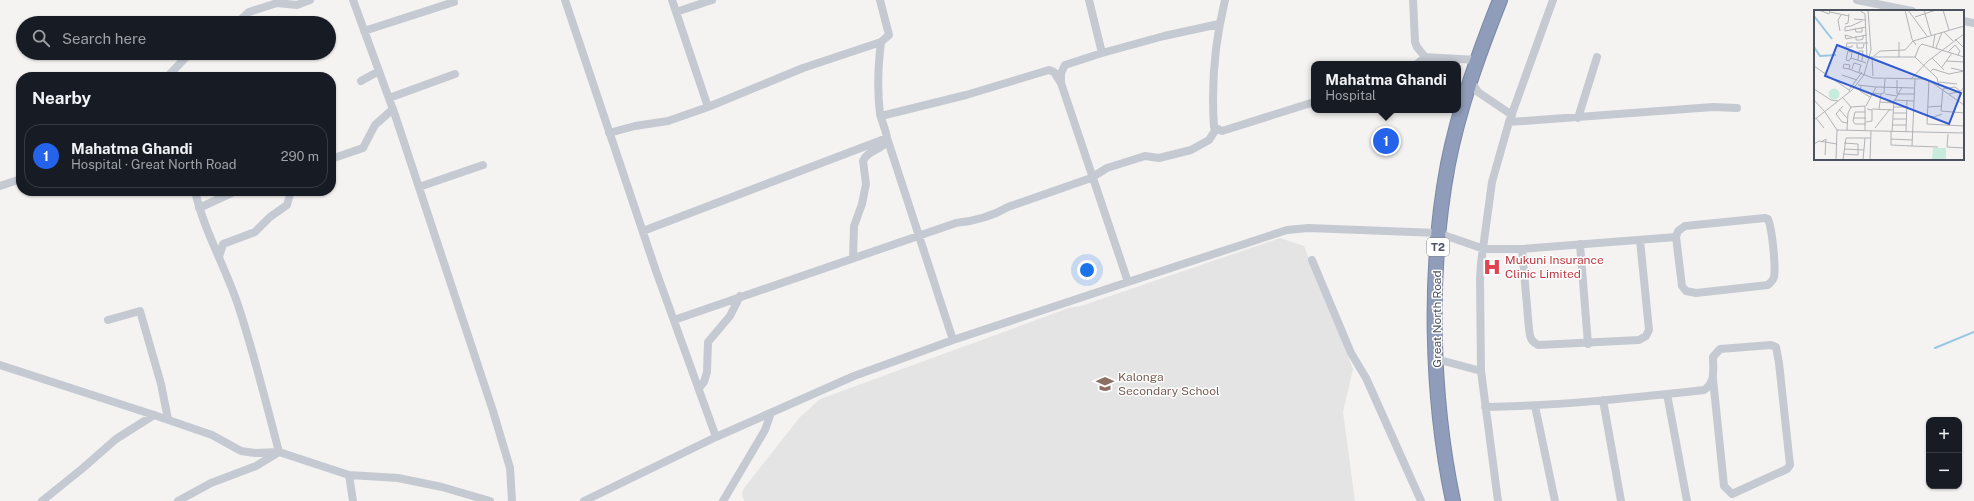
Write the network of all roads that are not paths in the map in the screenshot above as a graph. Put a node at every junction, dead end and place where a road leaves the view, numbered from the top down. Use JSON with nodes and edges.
{"nodes":[{"id":1,"x":310,"y":0,"type":"edge"},
{"id":2,"x":353,"y":0,"type":"edge"},
{"id":3,"x":565,"y":0,"type":"edge"},
{"id":4,"x":672,"y":0,"type":"edge"},
{"id":5,"x":712,"y":0,"type":"edge"},
{"id":6,"x":880,"y":0,"type":"edge"},
{"id":7,"x":1089,"y":0,"type":"edge"},
{"id":8,"x":1225,"y":0,"type":"edge"},
{"id":9,"x":1413,"y":0,"type":"edge"},
{"id":10,"x":1500,"y":0,"type":"edge"},
{"id":11,"x":1553,"y":0,"type":"edge"},
{"id":12,"x":1857,"y":0,"type":"edge"},
{"id":13,"x":454,"y":2,"type":"dead end"},
{"id":14,"x":1907,"y":10,"type":"edge"},
{"id":15,"x":676,"y":12,"type":"junction"},
{"id":16,"x":245,"y":16,"type":"edge"},
{"id":17,"x":1964,"y":21,"type":"edge"},
{"id":18,"x":1974,"y":23,"type":"edge"},
{"id":19,"x":1219,"y":24,"type":"junction"},
{"id":20,"x":364,"y":31,"type":"junction"},
{"id":21,"x":881,"y":42,"type":"junction"},
{"id":22,"x":1102,"y":53,"type":"junction"},
{"id":23,"x":1425,"y":57,"type":"junction"},
{"id":24,"x":1597,"y":57,"type":"dead end"},
{"id":25,"x":183,"y":60,"type":"edge"},
{"id":26,"x":1477,"y":60,"type":"junction"},
{"id":27,"x":1420,"y":61,"type":"edge"},
{"id":28,"x":1065,"y":65,"type":"junction"},
{"id":29,"x":1051,"y":70,"type":"junction"},
{"id":30,"x":379,"y":71,"type":"junction"},
{"id":31,"x":171,"y":72,"type":"edge"},
{"id":32,"x":455,"y":74,"type":"dead end"},
{"id":33,"x":1471,"y":80,"type":"junction"},
{"id":34,"x":361,"y":81,"type":"dead end"},
{"id":35,"x":1061,"y":83,"type":"junction"},
{"id":36,"x":389,"y":98,"type":"junction"},
{"id":37,"x":1311,"y":103,"type":"edge"},
{"id":38,"x":708,"y":107,"type":"junction"},
{"id":39,"x":1737,"y":108,"type":"dead end"},
{"id":40,"x":393,"y":109,"type":"junction"},
{"id":41,"x":881,"y":116,"type":"junction"},
{"id":42,"x":1578,"y":118,"type":"junction"},
{"id":43,"x":1510,"y":119,"type":"junction"},
{"id":44,"x":1216,"y":129,"type":"junction"},
{"id":45,"x":609,"y":133,"type":"junction"},
{"id":46,"x":887,"y":138,"type":"junction"},
{"id":47,"x":336,"y":156,"type":"edge"},
{"id":48,"x":482,"y":165,"type":"dead end"},
{"id":49,"x":1091,"y":178,"type":"junction"},
{"id":50,"x":16,"y":181,"type":"edge"},
{"id":51,"x":0,"y":186,"type":"edge"},
{"id":52,"x":419,"y":187,"type":"junction"},
{"id":53,"x":195,"y":196,"type":"edge"},
{"id":54,"x":225,"y":196,"type":"edge"},
{"id":55,"x":290,"y":196,"type":"edge"},
{"id":56,"x":199,"y":208,"type":"junction"},
{"id":57,"x":643,"y":231,"type":"junction"},
{"id":58,"x":1438,"y":233,"type":"junction"},
{"id":59,"x":919,"y":236,"type":"junction"},
{"id":60,"x":1676,"y":237,"type":"junction"},
{"id":61,"x":1640,"y":240,"type":"junction"},
{"id":62,"x":1580,"y":244,"type":"junction"},
{"id":63,"x":1484,"y":249,"type":"junction"},
{"id":64,"x":1522,"y":249,"type":"junction"},
{"id":65,"x":218,"y":257,"type":"junction"},
{"id":66,"x":853,"y":258,"type":"junction"},
{"id":67,"x":1312,"y":260,"type":"dead end"},
{"id":68,"x":1128,"y":282,"type":"junction"},
{"id":69,"x":740,"y":296,"type":"junction"},
{"id":70,"x":108,"y":320,"type":"dead end"},
{"id":71,"x":674,"y":320,"type":"junction"},
{"id":72,"x":953,"y":340,"type":"junction"},
{"id":73,"x":1588,"y":344,"type":"junction"},
{"id":74,"x":1436,"y":359,"type":"junction"},
{"id":75,"x":0,"y":365,"type":"edge"},
{"id":76,"x":1481,"y":370,"type":"junction"},
{"id":77,"x":1713,"y":379,"type":"junction"},
{"id":78,"x":699,"y":388,"type":"junction"},
{"id":79,"x":1667,"y":394,"type":"junction"},
{"id":80,"x":1603,"y":400,"type":"junction"},
{"id":81,"x":1535,"y":406,"type":"junction"},
{"id":82,"x":1485,"y":407,"type":"junction"},
{"id":83,"x":771,"y":413,"type":"junction"},
{"id":84,"x":154,"y":414,"type":"junction"},
{"id":85,"x":168,"y":420,"type":"junction"},
{"id":86,"x":716,"y":437,"type":"junction"},
{"id":87,"x":279,"y":452,"type":"junction"},
{"id":88,"x":349,"y":475,"type":"junction"},
{"id":89,"x":42,"y":501,"type":"edge"},
{"id":90,"x":178,"y":501,"type":"edge"},
{"id":91,"x":353,"y":501,"type":"edge"},
{"id":92,"x":490,"y":501,"type":"edge"},
{"id":93,"x":512,"y":501,"type":"edge"},
{"id":94,"x":584,"y":501,"type":"edge"},
{"id":95,"x":723,"y":501,"type":"edge"},
{"id":96,"x":1420,"y":501,"type":"edge"},
{"id":97,"x":1453,"y":501,"type":"edge"},
{"id":98,"x":1498,"y":501,"type":"edge"},
{"id":99,"x":1555,"y":501,"type":"edge"},
{"id":100,"x":1621,"y":501,"type":"edge"},
{"id":101,"x":1687,"y":501,"type":"edge"}],
"edges":[{"from":1,"to":16,"type":"street"},
{"from":2,"to":20,"type":"street"},
{"from":3,"to":45,"type":"street"},
{"from":4,"to":15,"type":"street"},
{"from":5,"to":15,"type":"street"},
{"from":6,"to":21,"type":"street"},
{"from":7,"to":22,"type":"street"},
{"from":8,"to":19,"type":"street"},
{"from":9,"to":23,"type":"street"},
{"from":10,"to":26,"type":"highway","name":"Great North Road","number":"T2"},
{"from":11,"to":43,"type":"street"},
{"from":12,"to":14,"type":"street"},
{"from":13,"to":20,"type":"street"},
{"from":15,"to":38,"type":"street"},
{"from":17,"to":18,"type":"street"},
{"from":19,"to":22,"type":"street"},
{"from":19,"to":44,"type":"street"},
{"from":20,"to":30,"type":"street"},
{"from":21,"to":38,"type":"street"},
{"from":21,"to":41,"type":"street"},
{"from":22,"to":28,"type":"street"},
{"from":23,"to":26,"type":"street"},
{"from":23,"to":27,"type":"street"},
{"from":24,"to":42,"type":"street"},
{"from":25,"to":31,"type":"street"},
{"from":26,"to":33,"type":"highway","name":"Great North Road","number":"T2"},
{"from":28,"to":29,"type":"street"},
{"from":28,"to":35,"type":"street"},
{"from":29,"to":35,"type":"street"},
{"from":29,"to":41,"type":"street"},
{"from":30,"to":34,"type":"street"},
{"from":30,"to":36,"type":"street"},
{"from":32,"to":36,"type":"street"},
{"from":33,"to":43,"type":"street"},
{"from":33,"to":58,"type":"highway","name":"Great North Road","number":"T2"},
{"from":35,"to":49,"type":"street"},
{"from":36,"to":40,"type":"street"},
{"from":37,"to":44,"type":"street"},
{"from":38,"to":45,"type":"street"},
{"from":39,"to":42,"type":"street"},
{"from":40,"to":47,"type":"street"},
{"from":40,"to":52,"type":"street"},
{"from":41,"to":46,"type":"street"},
{"from":42,"to":43,"type":"street"},
{"from":43,"to":63,"type":"street"},
{"from":44,"to":49,"type":"street"},
{"from":45,"to":57,"type":"street"},
{"from":46,"to":57,"type":"street"},
{"from":46,"to":59,"type":"street"},
{"from":46,"to":66,"type":"street"},
{"from":48,"to":52,"type":"street"},
{"from":49,"to":59,"type":"street"},
{"from":49,"to":68,"type":"street"},
{"from":50,"to":51,"type":"street"},
{"from":52,"to":93,"type":"street"},
{"from":53,"to":56,"type":"street"},
{"from":54,"to":56,"type":"street"},
{"from":55,"to":65,"type":"street"},
{"from":56,"to":65,"type":"street"},
{"from":57,"to":71,"type":"street"},
{"from":58,"to":63,"type":"street"},
{"from":58,"to":68,"type":"street"},
{"from":58,"to":74,"type":"highway","name":"Great North Road","number":"T2"},
{"from":59,"to":66,"type":"street"},
{"from":59,"to":72,"type":"street"},
{"from":60,"to":60,"type":"street"},
{"from":60,"to":61,"type":"street"},
{"from":61,"to":62,"type":"street"},
{"from":61,"to":73,"type":"street"},
{"from":62,"to":64,"type":"street"},
{"from":62,"to":73,"type":"street"},
{"from":63,"to":64,"type":"street"},
{"from":63,"to":76,"type":"street"},
{"from":64,"to":73,"type":"street"},
{"from":65,"to":87,"type":"street"},
{"from":66,"to":69,"type":"street"},
{"from":67,"to":96,"type":"street"},
{"from":68,"to":72,"type":"street"},
{"from":69,"to":71,"type":"street"},
{"from":69,"to":78,"type":"street"},
{"from":70,"to":85,"type":"street"},
{"from":71,"to":78,"type":"street"},
{"from":72,"to":83,"type":"street"},
{"from":74,"to":76,"type":"street"},
{"from":74,"to":97,"type":"highway","name":"Great North Road","number":"T2"},
{"from":75,"to":84,"type":"street"},
{"from":76,"to":82,"type":"street"},
{"from":77,"to":77,"type":"street"},
{"from":77,"to":79,"type":"street"},
{"from":78,"to":86,"type":"street"},
{"from":79,"to":80,"type":"street"},
{"from":79,"to":101,"type":"street"},
{"from":80,"to":81,"type":"street"},
{"from":80,"to":100,"type":"street"},
{"from":81,"to":82,"type":"street"},
{"from":81,"to":99,"type":"street"},
{"from":82,"to":98,"type":"street"},
{"from":83,"to":86,"type":"street"},
{"from":83,"to":95,"type":"street"},
{"from":84,"to":85,"type":"street"},
{"from":84,"to":89,"type":"street"},
{"from":85,"to":87,"type":"street"},
{"from":86,"to":94,"type":"street"},
{"from":87,"to":88,"type":"street"},
{"from":87,"to":90,"type":"street"},
{"from":88,"to":91,"type":"street"},
{"from":88,"to":92,"type":"street"}]}
